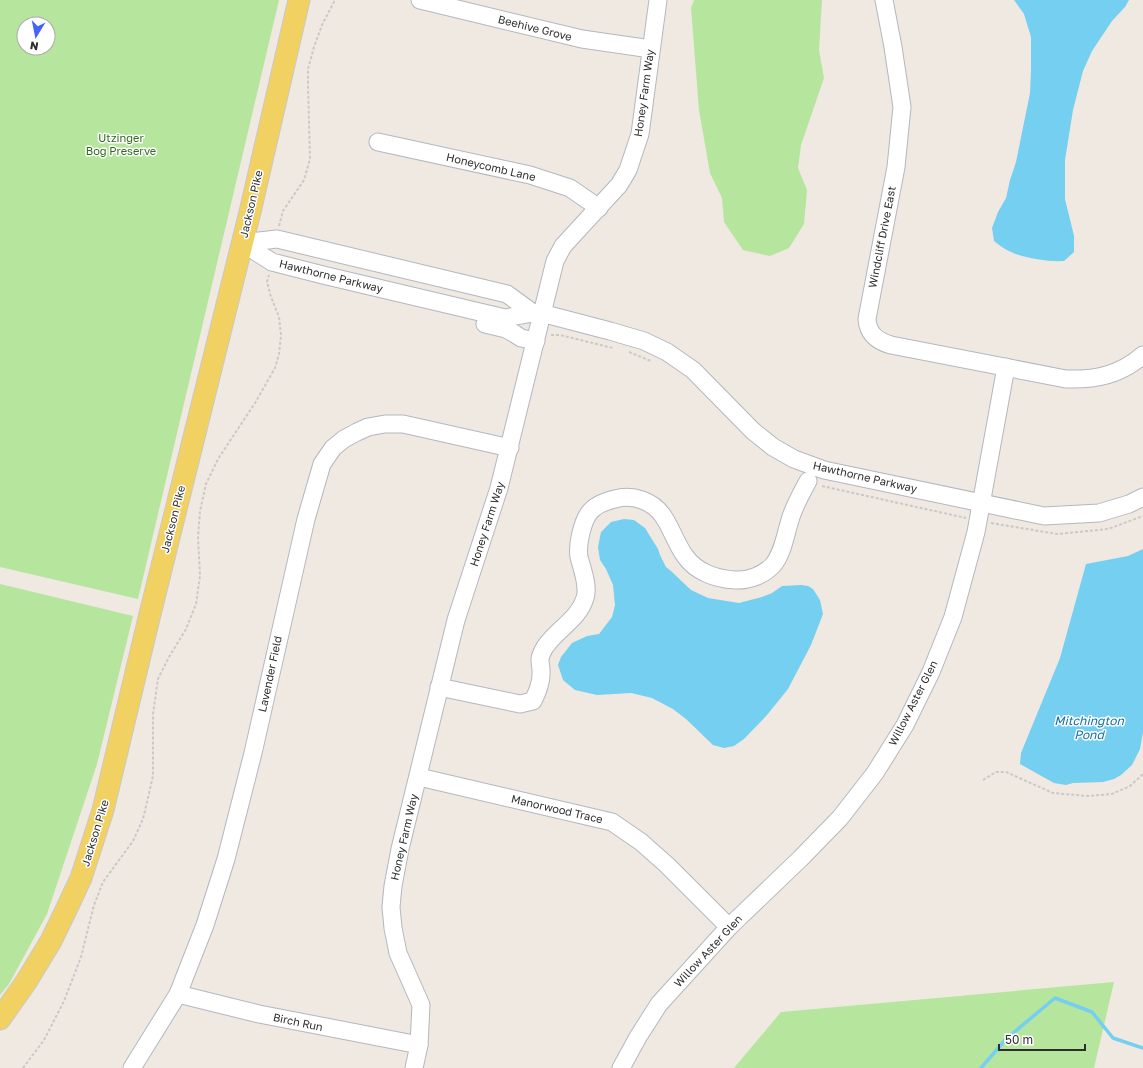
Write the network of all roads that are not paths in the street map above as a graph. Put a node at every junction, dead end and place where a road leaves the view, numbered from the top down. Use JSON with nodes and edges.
{"nodes":[{"id":1,"x":299,"y":0,"type":"edge"},
{"id":2,"x":420,"y":0,"type":"edge"},
{"id":3,"x":658,"y":0,"type":"edge"},
{"id":4,"x":884,"y":0,"type":"edge"},
{"id":5,"x":651,"y":49,"type":"junction"},
{"id":6,"x":378,"y":142,"type":"dead end"},
{"id":7,"x":598,"y":208,"type":"junction"},
{"id":8,"x":242,"y":243,"type":"junction"},
{"id":9,"x":271,"y":271,"type":"road end"},
{"id":10,"x":537,"y":313,"type":"junction"},
{"id":11,"x":536,"y":341,"type":"junction"},
{"id":12,"x":1143,"y":355,"type":"edge"},
{"id":13,"x":1006,"y":367,"type":"junction"},
{"id":14,"x":510,"y":448,"type":"junction"},
{"id":15,"x":808,"y":481,"type":"road end"},
{"id":16,"x":1143,"y":497,"type":"edge"},
{"id":17,"x":981,"y":502,"type":"junction"},
{"id":18,"x":439,"y":687,"type":"junction"},
{"id":19,"x":419,"y":777,"type":"junction"},
{"id":20,"x":729,"y":927,"type":"junction"},
{"id":21,"x":178,"y":994,"type":"junction"},
{"id":22,"x":0,"y":1019,"type":"edge"},
{"id":23,"x":418,"y":1045,"type":"junction"},
{"id":24,"x":132,"y":1068,"type":"edge"},
{"id":25,"x":414,"y":1068,"type":"edge"},
{"id":26,"x":621,"y":1068,"type":"edge"}],
"edges":[{"from":1,"to":8,"type":"main road","name":"Jackson Pike"},
{"from":2,"to":5,"type":"street","name":"Beehive Grove"},
{"from":3,"to":5,"type":"street","name":"Honey Farm Way"},
{"from":4,"to":13,"type":"street","name":"Windcliff Drive East"},
{"from":5,"to":7,"type":"street","name":"Honey Farm Way"},
{"from":6,"to":7,"type":"street","name":"Honeycomb Lane"},
{"from":7,"to":10,"type":"street","name":"Honey Farm Way"},
{"from":8,"to":10,"type":"street","name":"Hawthorne Parkway"},
{"from":8,"to":10,"type":"street","name":"Hawthorne Parkway"},
{"from":8,"to":22,"type":"main road","name":"Jackson Pike"},
{"from":9,"to":11,"type":"street"},
{"from":10,"to":11,"type":"street","name":"Honey Farm Way"},
{"from":10,"to":17,"type":"street","name":"Hawthorne Parkway"},
{"from":11,"to":14,"type":"street","name":"Honey Farm Way"},
{"from":12,"to":13,"type":"street"},
{"from":13,"to":17,"type":"street","name":"Willow Aster Glen"},
{"from":14,"to":18,"type":"street","name":"Honey Farm Way"},
{"from":14,"to":21,"type":"street","name":"Lavender Field"},
{"from":15,"to":18,"type":"street"},
{"from":16,"to":17,"type":"street","name":"Hawthorne Parkway"},
{"from":17,"to":20,"type":"street","name":"Willow Aster Glen"},
{"from":18,"to":19,"type":"street","name":"Honey Farm Way"},
{"from":19,"to":20,"type":"street","name":"Manorwood Trace"},
{"from":19,"to":23,"type":"street","name":"Honey Farm Way"},
{"from":20,"to":26,"type":"street","name":"Willow Aster Glen"},
{"from":21,"to":23,"type":"street","name":"Birch Run"},
{"from":21,"to":24,"type":"street","name":"Lavender Field"},
{"from":23,"to":25,"type":"street","name":"Honey Farm Way"}]}
